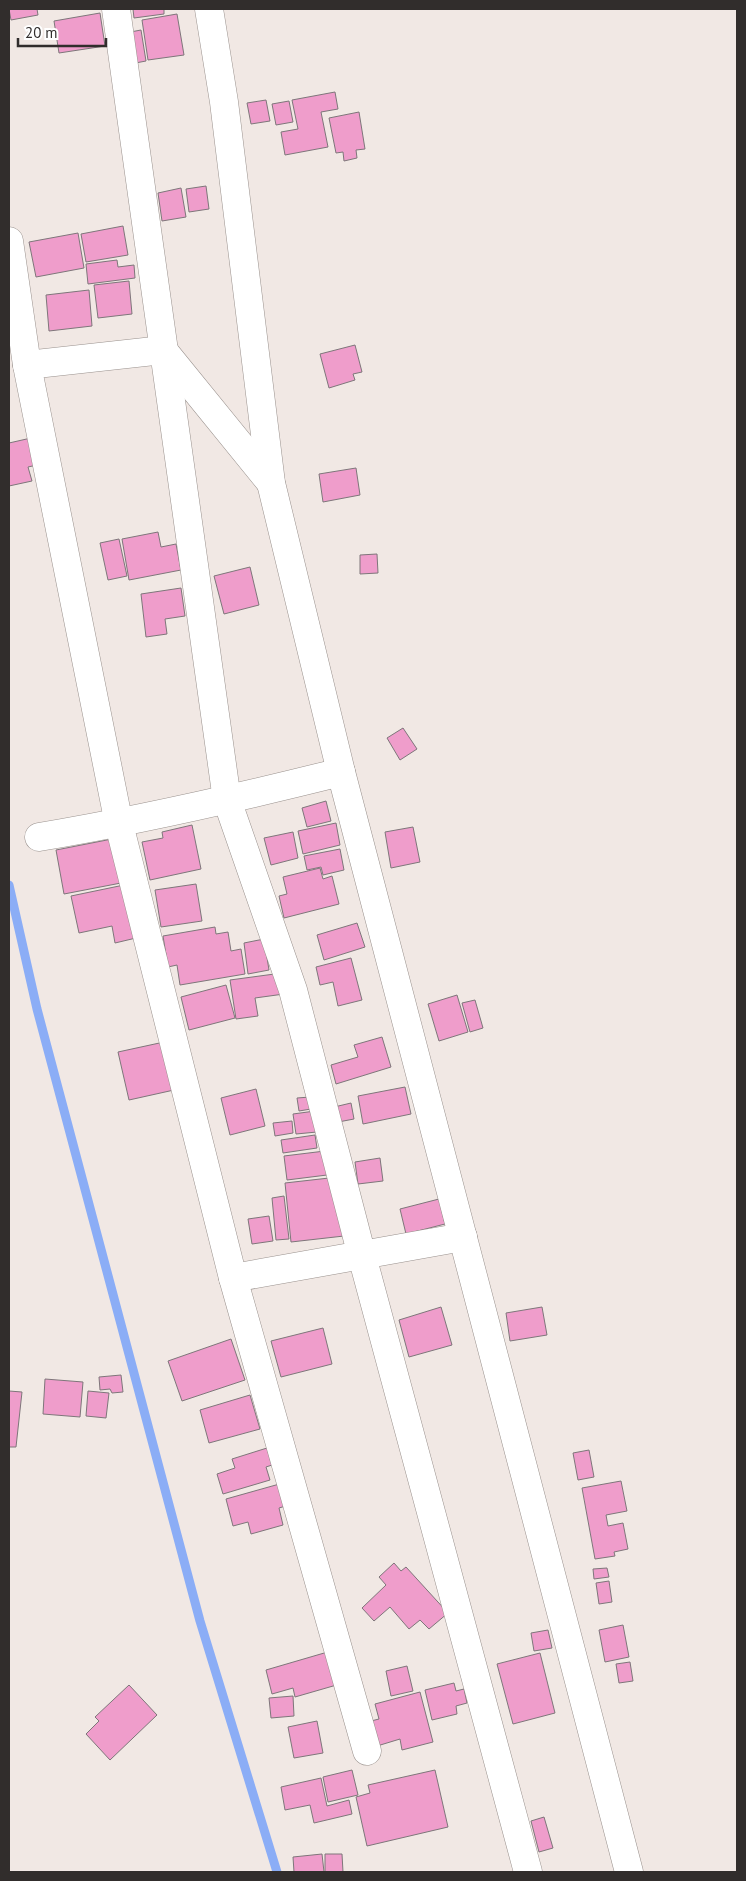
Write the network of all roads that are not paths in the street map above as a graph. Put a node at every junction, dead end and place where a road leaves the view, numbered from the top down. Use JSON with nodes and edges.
{"nodes":[{"id":1,"x":116,"y":9,"type":"edge"},
{"id":2,"x":208,"y":9,"type":"edge"},
{"id":3,"x":9,"y":241,"type":"edge"},
{"id":4,"x":164,"y":350,"type":"junction"},
{"id":5,"x":27,"y":366,"type":"junction"},
{"id":6,"x":271,"y":483,"type":"junction"},
{"id":7,"x":341,"y":772,"type":"junction"},
{"id":8,"x":227,"y":800,"type":"junction"},
{"id":9,"x":120,"y":824,"type":"junction"},
{"id":10,"x":39,"y":837,"type":"dead end"},
{"id":11,"x":463,"y":1237,"type":"junction"},
{"id":12,"x":362,"y":1256,"type":"junction"},
{"id":13,"x":233,"y":1278,"type":"junction"},
{"id":14,"x":367,"y":1751,"type":"dead end"},
{"id":15,"x":528,"y":1872,"type":"edge"},
{"id":16,"x":629,"y":1872,"type":"edge"}],
"edges":[{"from":1,"to":4,"type":"street"},
{"from":2,"to":6,"type":"street"},
{"from":3,"to":5,"type":"street"},
{"from":4,"to":5,"type":"street"},
{"from":4,"to":6,"type":"street"},
{"from":4,"to":8,"type":"street"},
{"from":5,"to":9,"type":"street"},
{"from":6,"to":7,"type":"street"},
{"from":7,"to":8,"type":"street"},
{"from":7,"to":11,"type":"street"},
{"from":8,"to":9,"type":"street"},
{"from":8,"to":12,"type":"street"},
{"from":9,"to":10,"type":"street"},
{"from":9,"to":13,"type":"street"},
{"from":11,"to":12,"type":"street"},
{"from":11,"to":16,"type":"street"},
{"from":12,"to":13,"type":"street"},
{"from":12,"to":15,"type":"street"},
{"from":13,"to":14,"type":"street"}]}
